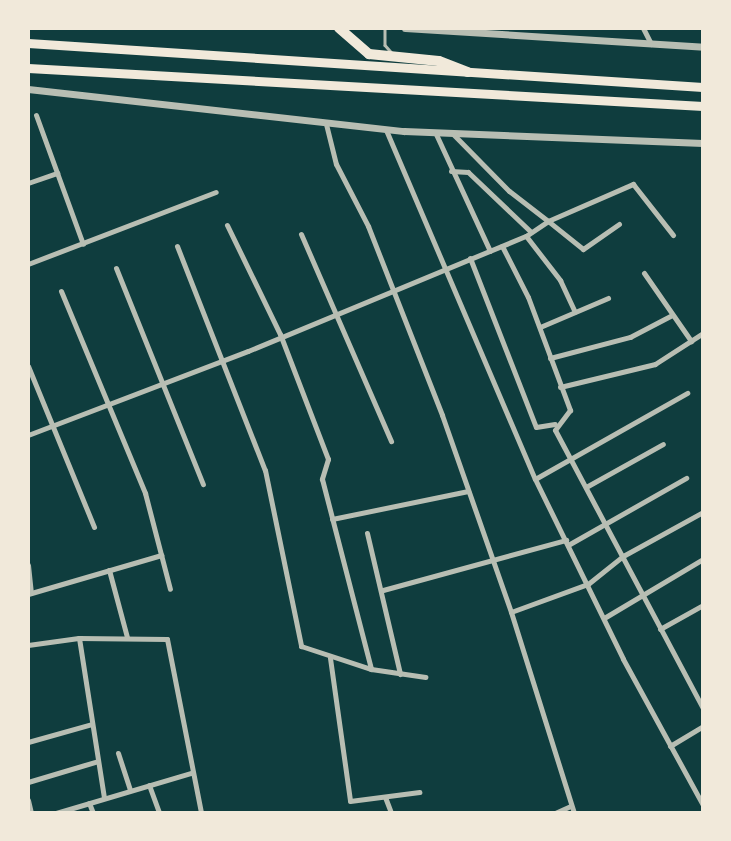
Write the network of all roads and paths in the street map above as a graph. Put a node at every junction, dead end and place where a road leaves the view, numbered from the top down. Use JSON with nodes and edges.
{"nodes":[{"id":1,"x":339,"y":28,"type":"edge"},
{"id":2,"x":385,"y":28,"type":"edge"},
{"id":3,"x":405,"y":28,"type":"edge"},
{"id":4,"x":643,"y":28,"type":"edge"},
{"id":5,"x":474,"y":31,"type":"edge"},
{"id":6,"x":28,"y":43,"type":"edge"},
{"id":7,"x":651,"y":44,"type":"junction"},
{"id":8,"x":703,"y":47,"type":"edge"},
{"id":9,"x":395,"y":57,"type":"junction"},
{"id":10,"x":28,"y":68,"type":"edge"},
{"id":11,"x":468,"y":72,"type":"junction"},
{"id":12,"x":703,"y":88,"type":"edge"},
{"id":13,"x":28,"y":89,"type":"edge"},
{"id":14,"x":703,"y":106,"type":"edge"},
{"id":15,"x":36,"y":115,"type":"dead end"},
{"id":16,"x":326,"y":124,"type":"junction"},
{"id":17,"x":386,"y":130,"type":"junction"},
{"id":18,"x":435,"y":132,"type":"junction"},
{"id":19,"x":452,"y":133,"type":"junction"},
{"id":20,"x":703,"y":144,"type":"edge"},
{"id":21,"x":451,"y":171,"type":"junction"},
{"id":22,"x":57,"y":173,"type":"junction"},
{"id":23,"x":28,"y":183,"type":"edge"},
{"id":24,"x":216,"y":192,"type":"dead end"},
{"id":25,"x":548,"y":221,"type":"junction"},
{"id":26,"x":619,"y":224,"type":"dead end"},
{"id":27,"x":227,"y":225,"type":"dead end"},
{"id":28,"x":301,"y":234,"type":"dead end"},
{"id":29,"x":528,"y":234,"type":"junction"},
{"id":30,"x":673,"y":235,"type":"dead end"},
{"id":31,"x":83,"y":244,"type":"junction"},
{"id":32,"x":177,"y":246,"type":"dead end"},
{"id":33,"x":502,"y":246,"type":"junction"},
{"id":34,"x":489,"y":251,"type":"junction"},
{"id":35,"x":470,"y":258,"type":"junction"},
{"id":36,"x":28,"y":264,"type":"edge"},
{"id":37,"x":445,"y":266,"type":"junction"},
{"id":38,"x":116,"y":268,"type":"dead end"},
{"id":39,"x":644,"y":273,"type":"dead end"},
{"id":40,"x":391,"y":289,"type":"junction"},
{"id":41,"x":61,"y":291,"type":"dead end"},
{"id":42,"x":608,"y":298,"type":"dead end"},
{"id":43,"x":575,"y":312,"type":"junction"},
{"id":44,"x":334,"y":314,"type":"junction"},
{"id":45,"x":672,"y":315,"type":"junction"},
{"id":46,"x":540,"y":327,"type":"junction"},
{"id":47,"x":703,"y":333,"type":"edge"},
{"id":48,"x":280,"y":334,"type":"junction"},
{"id":49,"x":691,"y":341,"type":"junction"},
{"id":50,"x":551,"y":358,"type":"junction"},
{"id":51,"x":223,"y":360,"type":"junction"},
{"id":52,"x":28,"y":366,"type":"edge"},
{"id":53,"x":163,"y":383,"type":"junction"},
{"id":54,"x":560,"y":387,"type":"junction"},
{"id":55,"x":687,"y":393,"type":"dead end"},
{"id":56,"x":108,"y":407,"type":"junction"},
{"id":57,"x":555,"y":424,"type":"junction"},
{"id":58,"x":49,"y":426,"type":"junction"},
{"id":59,"x":28,"y":435,"type":"edge"},
{"id":60,"x":391,"y":440,"type":"dead end"},
{"id":61,"x":663,"y":444,"type":"dead end"},
{"id":62,"x":571,"y":460,"type":"junction"},
{"id":63,"x":686,"y":478,"type":"dead end"},
{"id":64,"x":535,"y":479,"type":"junction"},
{"id":65,"x":203,"y":484,"type":"dead end"},
{"id":66,"x":586,"y":487,"type":"junction"},
{"id":67,"x":468,"y":491,"type":"junction"},
{"id":68,"x":703,"y":512,"type":"edge"},
{"id":69,"x":332,"y":519,"type":"junction"},
{"id":70,"x":606,"y":523,"type":"junction"},
{"id":71,"x":94,"y":527,"type":"dead end"},
{"id":72,"x":367,"y":533,"type":"dead end"},
{"id":73,"x":567,"y":543,"type":"junction"},
{"id":74,"x":161,"y":555,"type":"junction"},
{"id":75,"x":623,"y":556,"type":"junction"},
{"id":76,"x":703,"y":559,"type":"edge"},
{"id":77,"x":492,"y":561,"type":"junction"},
{"id":78,"x":28,"y":565,"type":"edge"},
{"id":79,"x":109,"y":570,"type":"junction"},
{"id":80,"x":587,"y":584,"type":"junction"},
{"id":81,"x":170,"y":589,"type":"dead end"},
{"id":82,"x":383,"y":590,"type":"junction"},
{"id":83,"x":29,"y":593,"type":"edge"},
{"id":84,"x":641,"y":593,"type":"junction"},
{"id":85,"x":703,"y":605,"type":"edge"},
{"id":86,"x":511,"y":612,"type":"junction"},
{"id":87,"x":604,"y":618,"type":"junction"},
{"id":88,"x":660,"y":629,"type":"junction"},
{"id":89,"x":127,"y":637,"type":"junction"},
{"id":90,"x":79,"y":638,"type":"junction"},
{"id":91,"x":28,"y":645,"type":"edge"},
{"id":92,"x":330,"y":658,"type":"junction"},
{"id":93,"x":371,"y":670,"type":"junction"},
{"id":94,"x":400,"y":674,"type":"junction"},
{"id":95,"x":425,"y":677,"type":"dead end"},
{"id":96,"x":703,"y":708,"type":"edge"},
{"id":97,"x":92,"y":724,"type":"junction"},
{"id":98,"x":703,"y":726,"type":"edge"},
{"id":99,"x":28,"y":742,"type":"edge"},
{"id":100,"x":670,"y":746,"type":"junction"},
{"id":101,"x":118,"y":753,"type":"dead end"},
{"id":102,"x":98,"y":761,"type":"junction"},
{"id":103,"x":191,"y":773,"type":"junction"},
{"id":104,"x":28,"y":782,"type":"edge"},
{"id":105,"x":149,"y":785,"type":"junction"},
{"id":106,"x":130,"y":790,"type":"junction"},
{"id":107,"x":419,"y":792,"type":"dead end"},
{"id":108,"x":385,"y":797,"type":"junction"},
{"id":109,"x":104,"y":798,"type":"junction"},
{"id":110,"x":28,"y":800,"type":"edge"},
{"id":111,"x":89,"y":803,"type":"junction"},
{"id":112,"x":703,"y":805,"type":"edge"},
{"id":113,"x":572,"y":810,"type":"edge"},
{"id":114,"x":31,"y":813,"type":"edge"},
{"id":115,"x":56,"y":813,"type":"edge"},
{"id":116,"x":93,"y":813,"type":"edge"},
{"id":117,"x":158,"y":813,"type":"edge"},
{"id":118,"x":201,"y":813,"type":"edge"},
{"id":119,"x":391,"y":813,"type":"edge"},
{"id":120,"x":555,"y":813,"type":"edge"}],
"edges":[{"from":1,"to":9,"type":"highway"},
{"from":2,"to":9,"type":"lane"},
{"from":3,"to":5,"type":"street"},
{"from":4,"to":7,"type":"street"},
{"from":5,"to":7,"type":"street"},
{"from":6,"to":11,"type":"main road"},
{"from":7,"to":8,"type":"street"},
{"from":9,"to":11,"type":"highway"},
{"from":10,"to":14,"type":"main road"},
{"from":11,"to":12,"type":"main road"},
{"from":13,"to":16,"type":"street"},
{"from":15,"to":22,"type":"street"},
{"from":16,"to":17,"type":"street"},
{"from":16,"to":40,"type":"street"},
{"from":17,"to":18,"type":"street"},
{"from":17,"to":37,"type":"street"},
{"from":18,"to":19,"type":"street"},
{"from":18,"to":21,"type":"street"},
{"from":19,"to":20,"type":"street"},
{"from":19,"to":25,"type":"street"},
{"from":21,"to":29,"type":"street"},
{"from":21,"to":34,"type":"street"},
{"from":22,"to":23,"type":"street"},
{"from":22,"to":31,"type":"street"},
{"from":24,"to":31,"type":"street"},
{"from":25,"to":26,"type":"street"},
{"from":25,"to":29,"type":"street"},
{"from":25,"to":30,"type":"street"},
{"from":27,"to":48,"type":"street"},
{"from":28,"to":44,"type":"street"},
{"from":29,"to":33,"type":"street"},
{"from":29,"to":43,"type":"street"},
{"from":31,"to":36,"type":"street"},
{"from":32,"to":51,"type":"street"},
{"from":33,"to":34,"type":"street"},
{"from":33,"to":46,"type":"street"},
{"from":34,"to":35,"type":"street"},
{"from":35,"to":37,"type":"street"},
{"from":35,"to":57,"type":"street"},
{"from":37,"to":40,"type":"street"},
{"from":37,"to":64,"type":"street"},
{"from":38,"to":53,"type":"street"},
{"from":39,"to":45,"type":"street"},
{"from":40,"to":44,"type":"street"},
{"from":40,"to":67,"type":"street"},
{"from":41,"to":56,"type":"street"},
{"from":42,"to":43,"type":"street"},
{"from":43,"to":46,"type":"street"},
{"from":44,"to":48,"type":"street"},
{"from":44,"to":60,"type":"street"},
{"from":45,"to":49,"type":"street"},
{"from":45,"to":50,"type":"street"},
{"from":46,"to":50,"type":"street"},
{"from":47,"to":49,"type":"street"},
{"from":48,"to":51,"type":"street"},
{"from":48,"to":69,"type":"street"},
{"from":49,"to":54,"type":"street"},
{"from":50,"to":54,"type":"street"},
{"from":51,"to":53,"type":"street"},
{"from":51,"to":92,"type":"street"},
{"from":52,"to":58,"type":"street"},
{"from":53,"to":56,"type":"street"},
{"from":53,"to":65,"type":"street"},
{"from":54,"to":57,"type":"street"},
{"from":55,"to":62,"type":"street"},
{"from":56,"to":58,"type":"street"},
{"from":56,"to":74,"type":"street"},
{"from":57,"to":62,"type":"street"},
{"from":58,"to":59,"type":"street"},
{"from":58,"to":71,"type":"street"},
{"from":61,"to":66,"type":"street"},
{"from":62,"to":64,"type":"street"},
{"from":62,"to":66,"type":"street"},
{"from":63,"to":70,"type":"street"},
{"from":64,"to":73,"type":"street"},
{"from":66,"to":70,"type":"street"},
{"from":67,"to":69,"type":"street"},
{"from":67,"to":77,"type":"street"},
{"from":68,"to":75,"type":"street"},
{"from":69,"to":93,"type":"street"},
{"from":70,"to":73,"type":"street"},
{"from":70,"to":75,"type":"street"},
{"from":72,"to":82,"type":"street"},
{"from":73,"to":77,"type":"street"},
{"from":73,"to":80,"type":"street"},
{"from":74,"to":79,"type":"street"},
{"from":74,"to":81,"type":"street"},
{"from":75,"to":80,"type":"street"},
{"from":75,"to":84,"type":"street"},
{"from":76,"to":84,"type":"street"},
{"from":77,"to":82,"type":"street"},
{"from":77,"to":86,"type":"street"},
{"from":78,"to":83,"type":"street"},
{"from":79,"to":83,"type":"street"},
{"from":79,"to":89,"type":"street"},
{"from":80,"to":86,"type":"street"},
{"from":80,"to":87,"type":"street"},
{"from":82,"to":94,"type":"street"},
{"from":84,"to":87,"type":"street"},
{"from":84,"to":88,"type":"street"},
{"from":85,"to":88,"type":"street"},
{"from":86,"to":113,"type":"street"},
{"from":87,"to":100,"type":"street"},
{"from":88,"to":96,"type":"street"},
{"from":89,"to":90,"type":"street"},
{"from":89,"to":103,"type":"street"},
{"from":90,"to":91,"type":"street"},
{"from":90,"to":97,"type":"street"},
{"from":92,"to":93,"type":"street"},
{"from":92,"to":108,"type":"street"},
{"from":93,"to":94,"type":"street"},
{"from":94,"to":95,"type":"street"},
{"from":97,"to":99,"type":"street"},
{"from":97,"to":102,"type":"street"},
{"from":98,"to":100,"type":"street"},
{"from":100,"to":112,"type":"street"},
{"from":101,"to":106,"type":"street"},
{"from":102,"to":104,"type":"street"},
{"from":102,"to":109,"type":"street"},
{"from":103,"to":105,"type":"street"},
{"from":103,"to":118,"type":"street"},
{"from":105,"to":106,"type":"street"},
{"from":105,"to":117,"type":"street"},
{"from":106,"to":109,"type":"street"},
{"from":107,"to":108,"type":"street"},
{"from":108,"to":119,"type":"street"},
{"from":109,"to":111,"type":"street"},
{"from":110,"to":114,"type":"street"},
{"from":111,"to":115,"type":"street"},
{"from":111,"to":116,"type":"street"},
{"from":113,"to":120,"type":"street"}]}
